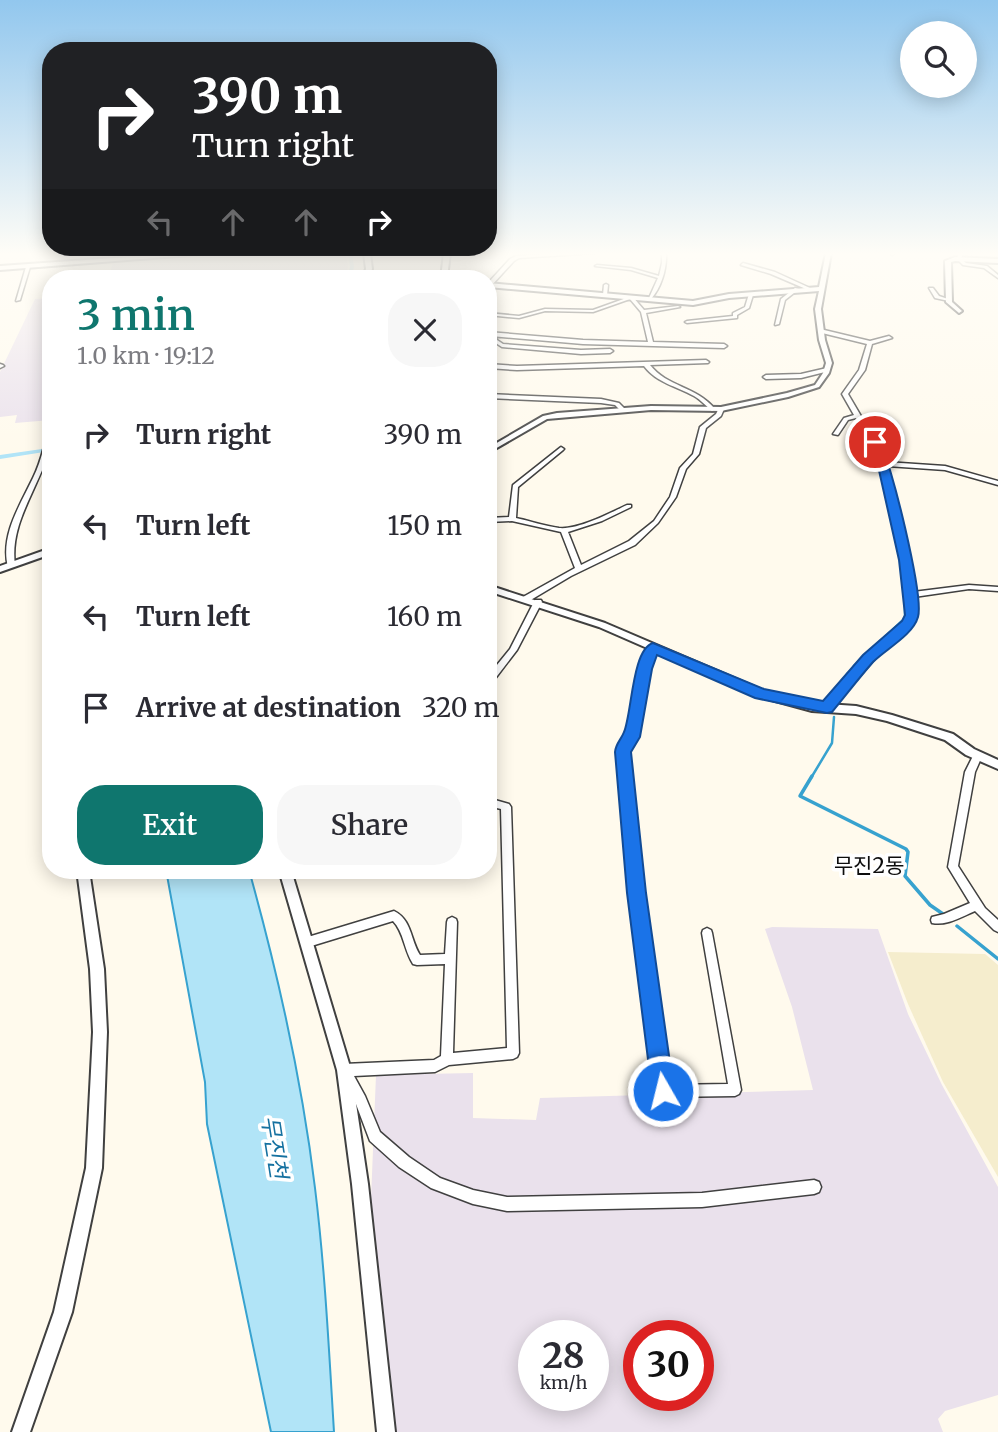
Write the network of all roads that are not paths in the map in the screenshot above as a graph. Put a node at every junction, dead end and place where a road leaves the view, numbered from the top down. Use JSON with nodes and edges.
{"nodes":[{"id":1,"x":645,"y":320,"type":"edge"},
{"id":2,"x":707,"y":320,"type":"edge"},
{"id":3,"x":778,"y":320,"type":"edge"},
{"id":4,"x":819,"y":320,"type":"edge"},
{"id":5,"x":687,"y":322,"type":"dead end"},
{"id":6,"x":777,"y":324,"type":"dead end"},
{"id":7,"x":820,"y":331,"type":"junction"},
{"id":8,"x":497,"y":336,"type":"edge"},
{"id":9,"x":889,"y":338,"type":"dead end"},
{"id":10,"x":497,"y":341,"type":"edge"},
{"id":11,"x":870,"y":343,"type":"junction"},
{"id":12,"x":651,"y":345,"type":"junction"},
{"id":13,"x":724,"y":346,"type":"dead end"},
{"id":14,"x":610,"y":352,"type":"dead end"},
{"id":15,"x":706,"y":362,"type":"dead end"},
{"id":16,"x":646,"y":364,"type":"junction"},
{"id":17,"x":497,"y":367,"type":"edge"},
{"id":18,"x":827,"y":370,"type":"junction"},
{"id":19,"x":766,"y":377,"type":"dead end"},
{"id":20,"x":497,"y":396,"type":"edge"},
{"id":21,"x":717,"y":409,"type":"junction"},
{"id":22,"x":624,"y":410,"type":"junction"},
{"id":23,"x":856,"y":416,"type":"junction"},
{"id":24,"x":836,"y":434,"type":"dead end"},
{"id":25,"x":497,"y":446,"type":"edge"},
{"id":26,"x":561,"y":449,"type":"dead end"},
{"id":27,"x":883,"y":464,"type":"junction"},
{"id":28,"x":42,"y":466,"type":"edge"},
{"id":29,"x":998,"y":483,"type":"edge"},
{"id":30,"x":629,"y":506,"type":"dead end"},
{"id":31,"x":512,"y":519,"type":"junction"},
{"id":32,"x":497,"y":520,"type":"edge"},
{"id":33,"x":564,"y":530,"type":"junction"},
{"id":34,"x":42,"y":554,"type":"edge"},
{"id":35,"x":11,"y":565,"type":"junction"},
{"id":36,"x":579,"y":568,"type":"junction"},
{"id":37,"x":0,"y":569,"type":"edge"},
{"id":38,"x":998,"y":589,"type":"edge"},
{"id":39,"x":497,"y":591,"type":"edge"},
{"id":40,"x":911,"y":596,"type":"junction"},
{"id":41,"x":526,"y":599,"type":"junction"},
{"id":42,"x":538,"y":602,"type":"junction"},
{"id":43,"x":653,"y":647,"type":"junction"},
{"id":44,"x":497,"y":670,"type":"edge"},
{"id":45,"x":827,"y":708,"type":"junction"},
{"id":46,"x":977,"y":756,"type":"junction"},
{"id":47,"x":998,"y":765,"type":"edge"},
{"id":48,"x":497,"y":804,"type":"edge"},
{"id":49,"x":84,"y":879,"type":"edge"},
{"id":50,"x":288,"y":879,"type":"edge"},
{"id":51,"x":977,"y":905,"type":"junction"},
{"id":52,"x":936,"y":920,"type":"dead end"},
{"id":53,"x":452,"y":922,"type":"dead end"},
{"id":54,"x":998,"y":927,"type":"edge"},
{"id":55,"x":707,"y":933,"type":"dead end"},
{"id":56,"x":308,"y":942,"type":"junction"},
{"id":57,"x":449,"y":960,"type":"junction"},
{"id":58,"x":447,"y":1059,"type":"junction"},
{"id":59,"x":344,"y":1070,"type":"junction"},
{"id":60,"x":814,"y":1187,"type":"dead end"},
{"id":61,"x":21,"y":1432,"type":"edge"},
{"id":62,"x":386,"y":1432,"type":"edge"}],
"edges":[{"from":1,"to":12,"type":"street"},
{"from":2,"to":5,"type":"street"},
{"from":3,"to":6,"type":"street"},
{"from":4,"to":7,"type":"street"},
{"from":7,"to":11,"type":"street"},
{"from":7,"to":18,"type":"street"},
{"from":8,"to":12,"type":"street"},
{"from":9,"to":11,"type":"street"},
{"from":10,"to":14,"type":"street"},
{"from":11,"to":23,"type":"street"},
{"from":12,"to":13,"type":"street"},
{"from":15,"to":16,"type":"street"},
{"from":16,"to":17,"type":"street"},
{"from":16,"to":21,"type":"street"},
{"from":18,"to":19,"type":"street"},
{"from":18,"to":21,"type":"street"},
{"from":20,"to":22,"type":"street"},
{"from":21,"to":22,"type":"street"},
{"from":21,"to":36,"type":"street"},
{"from":22,"to":25,"type":"street"},
{"from":23,"to":24,"type":"street"},
{"from":23,"to":27,"type":"street"},
{"from":26,"to":31,"type":"street"},
{"from":27,"to":29,"type":"street"},
{"from":27,"to":40,"type":"street"},
{"from":28,"to":35,"type":"street"},
{"from":30,"to":33,"type":"street"},
{"from":31,"to":32,"type":"street"},
{"from":31,"to":33,"type":"street"},
{"from":33,"to":36,"type":"street"},
{"from":34,"to":35,"type":"street"},
{"from":35,"to":37,"type":"street"},
{"from":36,"to":41,"type":"street"},
{"from":38,"to":40,"type":"street"},
{"from":39,"to":41,"type":"street"},
{"from":40,"to":45,"type":"street"},
{"from":41,"to":42,"type":"street"},
{"from":42,"to":43,"type":"street"},
{"from":42,"to":44,"type":"street"},
{"from":43,"to":45,"type":"street"},
{"from":43,"to":55,"type":"street"},
{"from":45,"to":46,"type":"street"},
{"from":46,"to":47,"type":"street"},
{"from":46,"to":51,"type":"street"},
{"from":48,"to":58,"type":"street"},
{"from":49,"to":61,"type":"street"},
{"from":50,"to":56,"type":"street"},
{"from":51,"to":52,"type":"street"},
{"from":51,"to":54,"type":"street"},
{"from":53,"to":57,"type":"street"},
{"from":56,"to":57,"type":"street"},
{"from":56,"to":59,"type":"street"},
{"from":57,"to":58,"type":"street"},
{"from":58,"to":59,"type":"street"},
{"from":59,"to":60,"type":"street"},
{"from":59,"to":62,"type":"street"}]}
